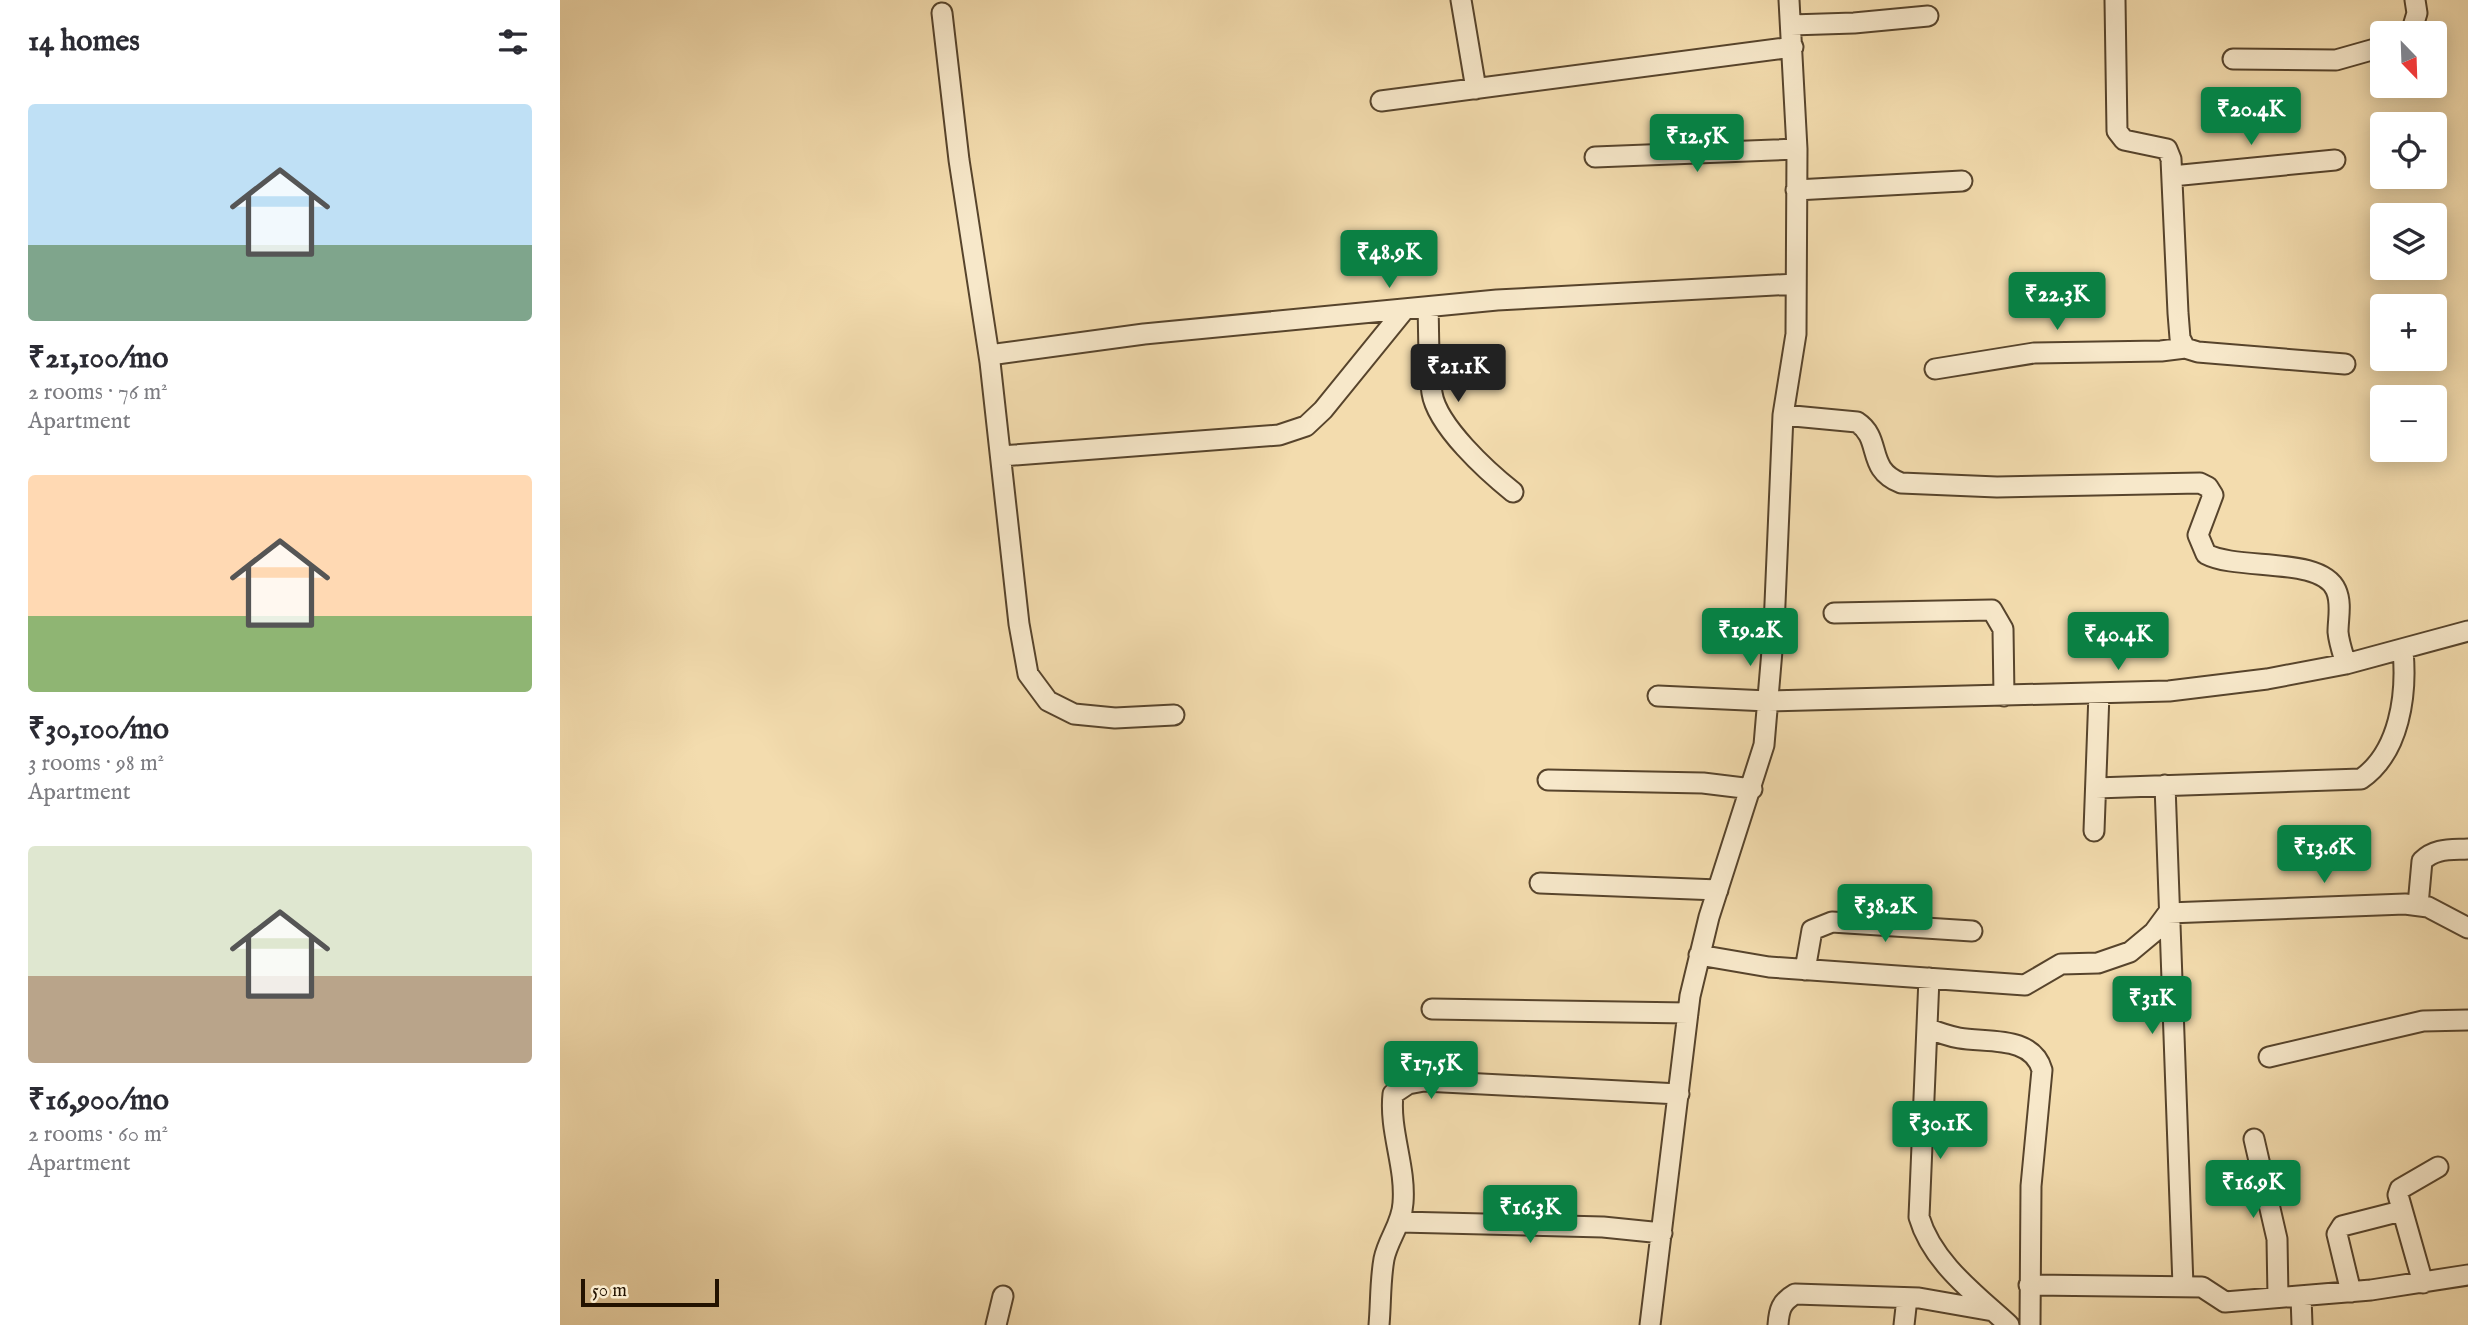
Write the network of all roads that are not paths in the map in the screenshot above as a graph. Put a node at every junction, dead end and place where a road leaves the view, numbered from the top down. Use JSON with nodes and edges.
{"nodes":[{"id":1,"x":1461,"y":0,"type":"edge"},
{"id":2,"x":1789,"y":0,"type":"edge"},
{"id":3,"x":2115,"y":0,"type":"edge"},
{"id":4,"x":2415,"y":0,"type":"edge"},
{"id":5,"x":942,"y":13,"type":"dead end"},
{"id":6,"x":1928,"y":16,"type":"dead end"},
{"id":7,"x":2416,"y":21,"type":"edge"},
{"id":8,"x":1791,"y":25,"type":"junction"},
{"id":9,"x":1793,"y":47,"type":"junction"},
{"id":10,"x":2370,"y":50,"type":"edge"},
{"id":11,"x":2233,"y":59,"type":"dead end"},
{"id":12,"x":1476,"y":89,"type":"junction"},
{"id":13,"x":1381,"y":101,"type":"dead end"},
{"id":14,"x":1797,"y":149,"type":"junction"},
{"id":15,"x":1595,"y":157,"type":"dead end"},
{"id":16,"x":2335,"y":160,"type":"dead end"},
{"id":17,"x":2172,"y":176,"type":"junction"},
{"id":18,"x":1962,"y":181,"type":"dead end"},
{"id":19,"x":1796,"y":190,"type":"junction"},
{"id":20,"x":1795,"y":284,"type":"junction"},
{"id":21,"x":1428,"y":307,"type":"junction"},
{"id":22,"x":1405,"y":309,"type":"junction"},
{"id":23,"x":2185,"y":348,"type":"junction"},
{"id":24,"x":989,"y":355,"type":"junction"},
{"id":25,"x":2345,"y":364,"type":"dead end"},
{"id":26,"x":1936,"y":369,"type":"dead end"},
{"id":27,"x":1783,"y":415,"type":"junction"},
{"id":28,"x":1001,"y":456,"type":"junction"},
{"id":29,"x":1513,"y":492,"type":"dead end"},
{"id":30,"x":1834,"y":613,"type":"dead end"},
{"id":31,"x":2468,"y":632,"type":"edge"},
{"id":32,"x":2403,"y":651,"type":"junction"},
{"id":33,"x":2346,"y":664,"type":"junction"},
{"id":34,"x":2099,"y":693,"type":"junction"},
{"id":35,"x":1658,"y":696,"type":"dead end"},
{"id":36,"x":2004,"y":696,"type":"junction"},
{"id":37,"x":1768,"y":701,"type":"junction"},
{"id":38,"x":1174,"y":715,"type":"dead end"},
{"id":39,"x":1548,"y":780,"type":"dead end"},
{"id":40,"x":2165,"y":785,"type":"junction"},
{"id":41,"x":2096,"y":788,"type":"junction"},
{"id":42,"x":1752,"y":789,"type":"junction"},
{"id":43,"x":2094,"y":831,"type":"dead end"},
{"id":44,"x":2468,"y":849,"type":"edge"},
{"id":45,"x":1540,"y":883,"type":"dead end"},
{"id":46,"x":1718,"y":890,"type":"junction"},
{"id":47,"x":2418,"y":905,"type":"junction"},
{"id":48,"x":2168,"y":913,"type":"junction"},
{"id":49,"x":2468,"y":928,"type":"edge"},
{"id":50,"x":1972,"y":931,"type":"dead end"},
{"id":51,"x":1699,"y":955,"type":"junction"},
{"id":52,"x":1805,"y":970,"type":"junction"},
{"id":53,"x":1929,"y":978,"type":"junction"},
{"id":54,"x":1432,"y":1009,"type":"dead end"},
{"id":55,"x":1688,"y":1013,"type":"junction"},
{"id":56,"x":2468,"y":1020,"type":"edge"},
{"id":57,"x":1927,"y":1028,"type":"junction"},
{"id":58,"x":2269,"y":1057,"type":"dead end"},
{"id":59,"x":1679,"y":1094,"type":"junction"},
{"id":60,"x":2254,"y":1139,"type":"dead end"},
{"id":61,"x":2438,"y":1167,"type":"dead end"},
{"id":62,"x":2401,"y":1211,"type":"junction"},
{"id":63,"x":1400,"y":1222,"type":"junction"},
{"id":64,"x":1662,"y":1233,"type":"junction"},
{"id":65,"x":2467,"y":1279,"type":"edge"},
{"id":66,"x":2423,"y":1283,"type":"junction"},
{"id":67,"x":2029,"y":1285,"type":"junction"},
{"id":68,"x":2183,"y":1286,"type":"junction"},
{"id":69,"x":2351,"y":1292,"type":"junction"},
{"id":70,"x":1003,"y":1296,"type":"dead end"},
{"id":71,"x":2301,"y":1296,"type":"junction"},
{"id":72,"x":2278,"y":1297,"type":"junction"},
{"id":73,"x":1907,"y":1298,"type":"junction"},
{"id":74,"x":1994,"y":1311,"type":"junction"},
{"id":75,"x":996,"y":1325,"type":"edge"},
{"id":76,"x":1379,"y":1325,"type":"edge"},
{"id":77,"x":1650,"y":1325,"type":"edge"},
{"id":78,"x":1778,"y":1325,"type":"edge"},
{"id":79,"x":1904,"y":1325,"type":"edge"},
{"id":80,"x":2009,"y":1325,"type":"edge"},
{"id":81,"x":2030,"y":1325,"type":"edge"},
{"id":82,"x":2302,"y":1325,"type":"edge"}],
"edges":[{"from":1,"to":12,"type":"street"},
{"from":2,"to":8,"type":"street"},
{"from":3,"to":17,"type":"street"},
{"from":4,"to":7,"type":"street"},
{"from":5,"to":24,"type":"street"},
{"from":6,"to":8,"type":"street"},
{"from":8,"to":9,"type":"street"},
{"from":9,"to":12,"type":"street"},
{"from":9,"to":14,"type":"street"},
{"from":10,"to":11,"type":"street"},
{"from":12,"to":13,"type":"street"},
{"from":14,"to":15,"type":"street"},
{"from":14,"to":19,"type":"street"},
{"from":16,"to":17,"type":"street"},
{"from":17,"to":23,"type":"street"},
{"from":18,"to":19,"type":"street"},
{"from":19,"to":20,"type":"street"},
{"from":20,"to":21,"type":"street"},
{"from":20,"to":27,"type":"street"},
{"from":21,"to":22,"type":"street"},
{"from":21,"to":29,"type":"street"},
{"from":22,"to":24,"type":"street"},
{"from":22,"to":28,"type":"street"},
{"from":23,"to":25,"type":"street"},
{"from":23,"to":26,"type":"street"},
{"from":24,"to":28,"type":"street"},
{"from":27,"to":33,"type":"street"},
{"from":27,"to":37,"type":"street"},
{"from":28,"to":38,"type":"street"},
{"from":30,"to":36,"type":"street"},
{"from":31,"to":32,"type":"street"},
{"from":32,"to":33,"type":"street"},
{"from":32,"to":40,"type":"street"},
{"from":33,"to":34,"type":"street"},
{"from":34,"to":36,"type":"street"},
{"from":34,"to":41,"type":"street"},
{"from":35,"to":37,"type":"street"},
{"from":36,"to":37,"type":"street"},
{"from":37,"to":42,"type":"street"},
{"from":39,"to":42,"type":"street"},
{"from":40,"to":41,"type":"street"},
{"from":40,"to":48,"type":"street"},
{"from":41,"to":43,"type":"street"},
{"from":42,"to":46,"type":"street"},
{"from":44,"to":47,"type":"street"},
{"from":45,"to":46,"type":"street"},
{"from":46,"to":51,"type":"street"},
{"from":47,"to":48,"type":"street"},
{"from":47,"to":49,"type":"street"},
{"from":48,"to":53,"type":"street"},
{"from":48,"to":68,"type":"street"},
{"from":50,"to":52,"type":"street"},
{"from":51,"to":52,"type":"street"},
{"from":51,"to":55,"type":"street"},
{"from":52,"to":53,"type":"street"},
{"from":53,"to":57,"type":"street"},
{"from":54,"to":55,"type":"street"},
{"from":55,"to":59,"type":"street"},
{"from":56,"to":58,"type":"street"},
{"from":57,"to":67,"type":"street"},
{"from":57,"to":74,"type":"street"},
{"from":59,"to":63,"type":"street"},
{"from":59,"to":64,"type":"street"},
{"from":60,"to":72,"type":"street"},
{"from":61,"to":62,"type":"street"},
{"from":62,"to":66,"type":"street"},
{"from":62,"to":69,"type":"street"},
{"from":63,"to":64,"type":"street"},
{"from":63,"to":76,"type":"street"},
{"from":64,"to":77,"type":"street"},
{"from":65,"to":66,"type":"street"},
{"from":66,"to":69,"type":"street"},
{"from":67,"to":68,"type":"street"},
{"from":67,"to":81,"type":"street"},
{"from":68,"to":72,"type":"street"},
{"from":69,"to":71,"type":"street"},
{"from":70,"to":75,"type":"street"},
{"from":71,"to":72,"type":"street"},
{"from":71,"to":82,"type":"street"},
{"from":73,"to":74,"type":"street"},
{"from":73,"to":78,"type":"street"},
{"from":73,"to":79,"type":"street"},
{"from":74,"to":80,"type":"street"}]}
